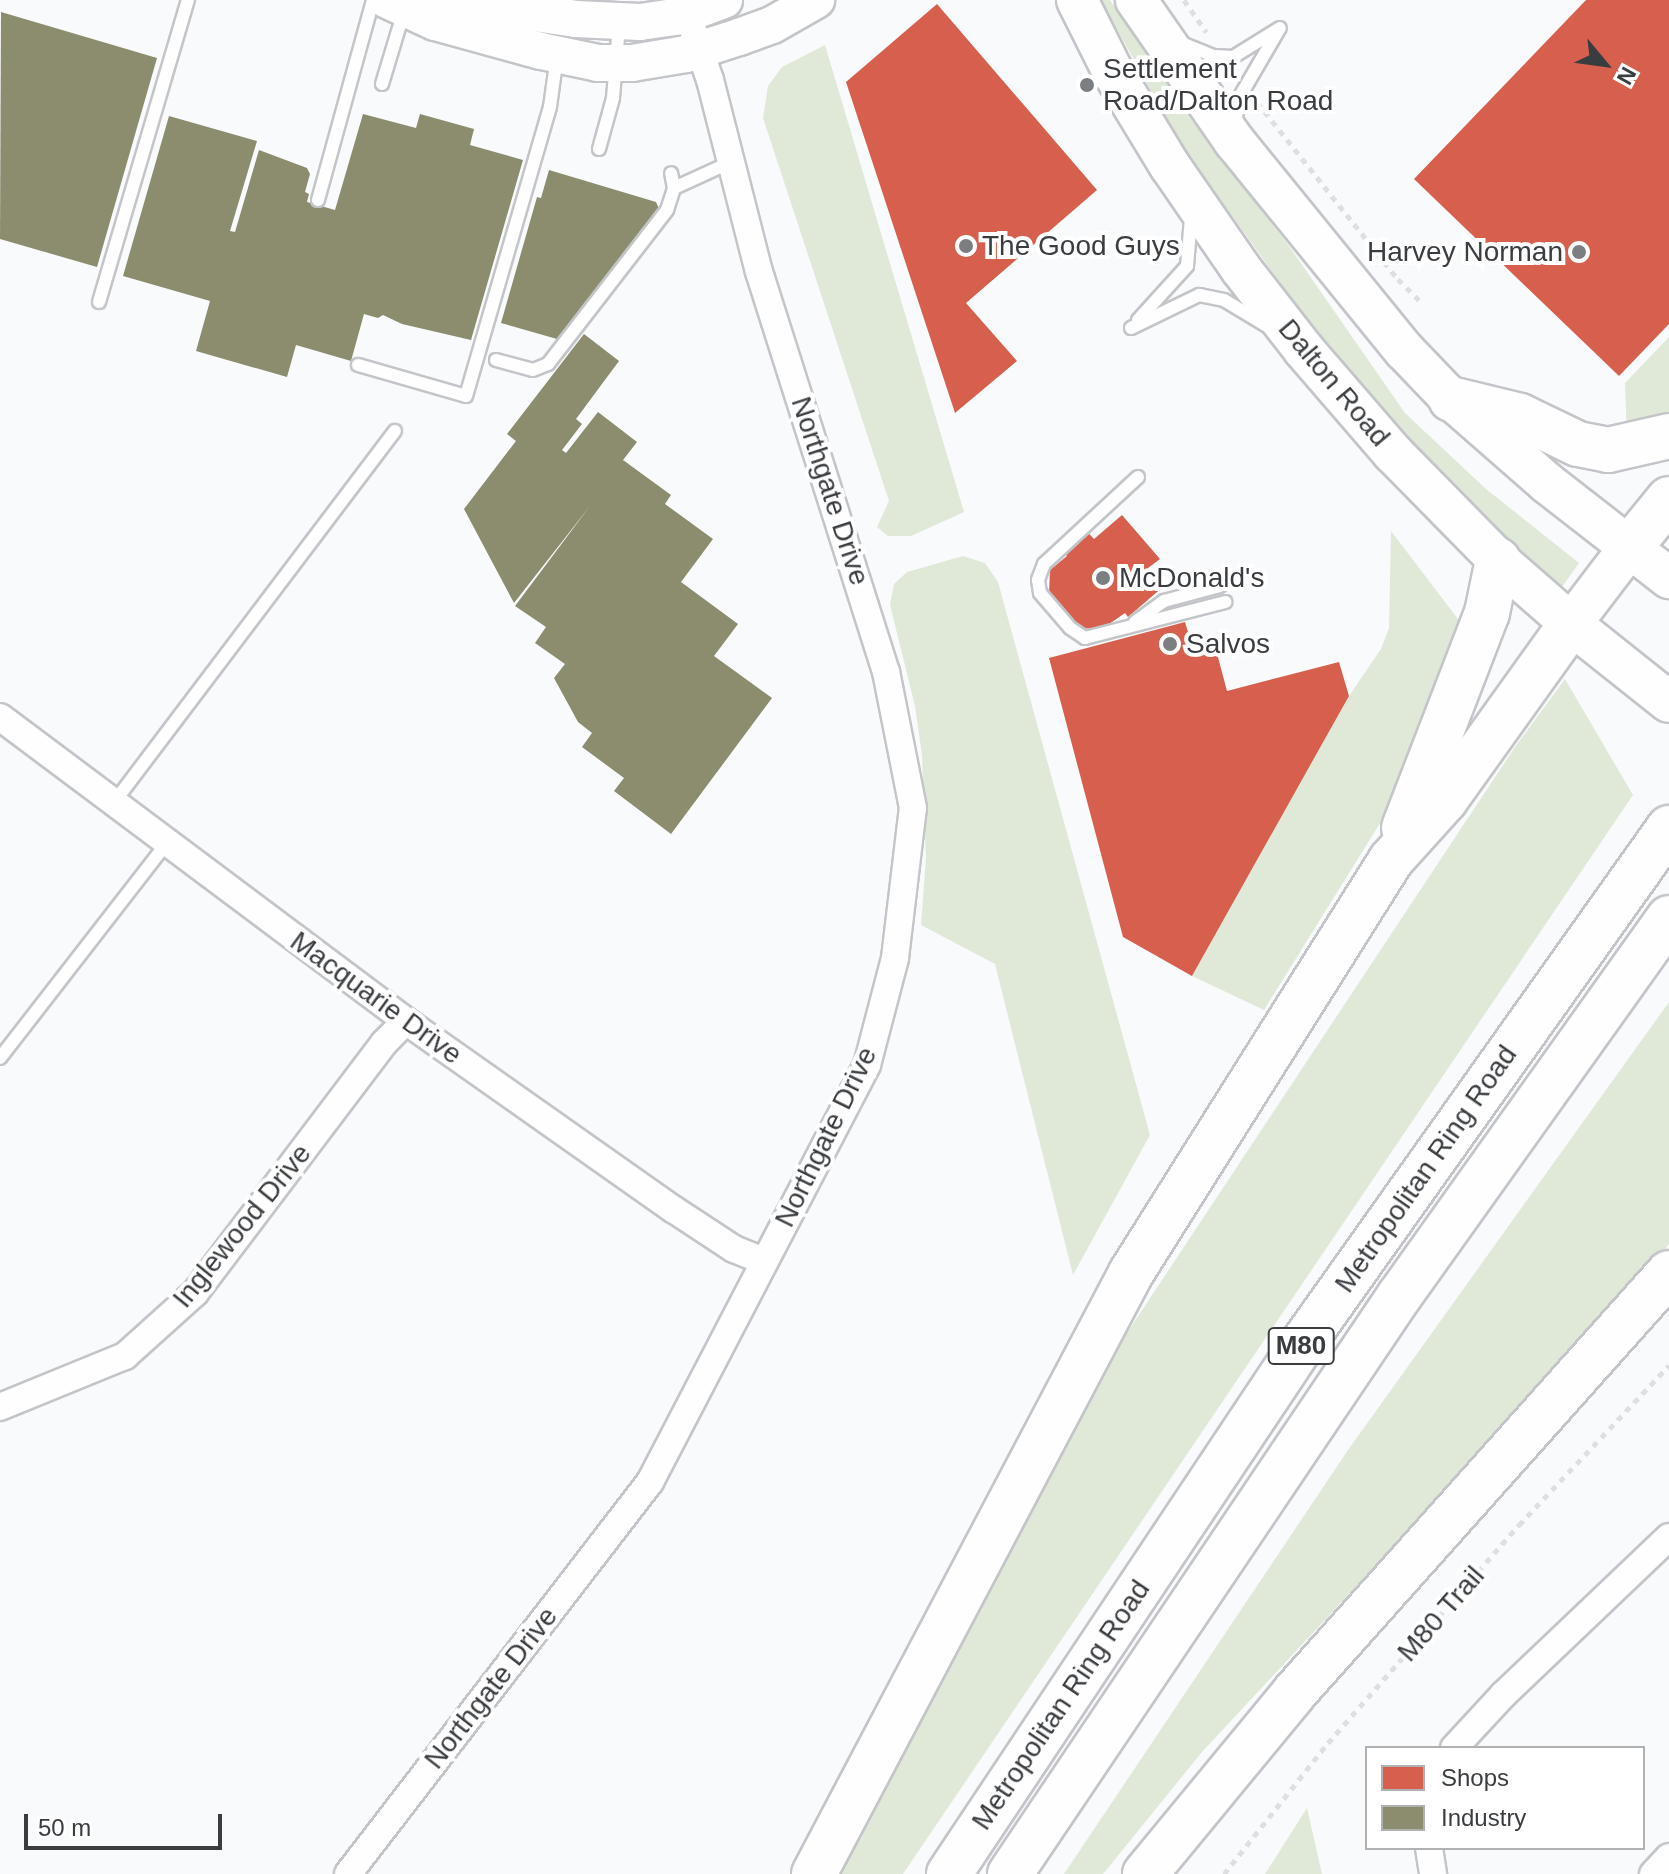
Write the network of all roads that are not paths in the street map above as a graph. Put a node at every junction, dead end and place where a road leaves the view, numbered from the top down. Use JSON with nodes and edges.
{"nodes":[{"id":1,"x":188,"y":0,"type":"edge"},
{"id":2,"x":446,"y":0,"type":"edge"},
{"id":3,"x":724,"y":0,"type":"edge"},
{"id":4,"x":816,"y":0,"type":"edge"},
{"id":5,"x":1077,"y":0,"type":"edge"},
{"id":6,"x":1136,"y":0,"type":"edge"},
{"id":7,"x":393,"y":2,"type":"edge"},
{"id":8,"x":686,"y":14,"type":"junction"},
{"id":9,"x":619,"y":21,"type":"junction"},
{"id":10,"x":552,"y":31,"type":"edge"},
{"id":11,"x":1157,"y":33,"type":"junction"},
{"id":12,"x":700,"y":49,"type":"junction"},
{"id":13,"x":382,"y":84,"type":"dead end"},
{"id":14,"x":1234,"y":141,"type":"junction"},
{"id":15,"x":599,"y":149,"type":"dead end"},
{"id":16,"x":731,"y":162,"type":"junction"},
{"id":17,"x":671,"y":173,"type":"dead end"},
{"id":18,"x":674,"y":188,"type":"junction"},
{"id":19,"x":1190,"y":197,"type":"junction"},
{"id":20,"x":318,"y":200,"type":"dead end"},
{"id":21,"x":99,"y":302,"type":"dead end"},
{"id":22,"x":1304,"y":350,"type":"junction"},
{"id":23,"x":496,"y":360,"type":"dead end"},
{"id":24,"x":358,"y":365,"type":"dead end"},
{"id":25,"x":1451,"y":399,"type":"junction"},
{"id":26,"x":395,"y":431,"type":"dead end"},
{"id":27,"x":1669,"y":436,"type":"edge"},
{"id":28,"x":1138,"y":477,"type":"dead end"},
{"id":29,"x":1669,"y":499,"type":"edge"},
{"id":30,"x":1629,"y":548,"type":"junction"},
{"id":31,"x":1498,"y":560,"type":"junction"},
{"id":32,"x":1669,"y":578,"type":"edge"},
{"id":33,"x":1220,"y":586,"type":"dead end"},
{"id":34,"x":1225,"y":602,"type":"dead end"},
{"id":35,"x":1133,"y":624,"type":"junction"},
{"id":36,"x":1571,"y":624,"type":"junction"},
{"id":37,"x":1669,"y":702,"type":"edge"},
{"id":38,"x":0,"y":717,"type":"edge"},
{"id":39,"x":115,"y":801,"type":"junction"},
{"id":40,"x":1669,"y":828,"type":"edge"},
{"id":41,"x":167,"y":843,"type":"junction"},
{"id":42,"x":1391,"y":860,"type":"junction"},
{"id":43,"x":1669,"y":918,"type":"edge"},
{"id":44,"x":406,"y":1021,"type":"junction"},
{"id":45,"x":0,"y":1058,"type":"edge"},
{"id":46,"x":764,"y":1261,"type":"junction"},
{"id":47,"x":1669,"y":1273,"type":"edge"},
{"id":48,"x":0,"y":1407,"type":"edge"},
{"id":49,"x":1669,"y":1537,"type":"edge"},
{"id":50,"x":1456,"y":1746,"type":"edge"},
{"id":51,"x":1429,"y":1850,"type":"edge"},
{"id":52,"x":1669,"y":1857,"type":"edge"},
{"id":53,"x":348,"y":1874,"type":"edge"},
{"id":54,"x":814,"y":1874,"type":"edge"},
{"id":55,"x":949,"y":1874,"type":"edge"},
{"id":56,"x":1010,"y":1874,"type":"edge"},
{"id":57,"x":1145,"y":1874,"type":"edge"},
{"id":58,"x":1433,"y":1874,"type":"edge"},
{"id":59,"x":1653,"y":1874,"type":"edge"}],
"edges":[{"from":1,"to":21,"type":"lane"},
{"from":2,"to":10,"type":"main road"},
{"from":3,"to":8,"type":"main road"},
{"from":4,"to":12,"type":"main road"},
{"from":5,"to":19,"type":"main road","name":"Dalton Road"},
{"from":6,"to":11,"type":"main road"},
{"from":7,"to":10,"type":"main road"},
{"from":7,"to":13,"type":"lane"},
{"from":7,"to":20,"type":"lane"},
{"from":8,"to":9,"type":"main road"},
{"from":8,"to":12,"type":"street","name":"Northgate Drive"},
{"from":9,"to":10,"type":"main road"},
{"from":9,"to":15,"type":"lane"},
{"from":10,"to":12,"type":"main road"},
{"from":10,"to":24,"type":"lane"},
{"from":11,"to":14,"type":"main road"},
{"from":11,"to":14,"type":"lane"},
{"from":12,"to":16,"type":"street","name":"Northgate Drive"},
{"from":14,"to":25,"type":"main road"},
{"from":16,"to":18,"type":"lane"},
{"from":16,"to":46,"type":"street","name":"Northgate Drive"},
{"from":17,"to":18,"type":"lane"},
{"from":18,"to":23,"type":"lane"},
{"from":19,"to":22,"type":"main road","name":"Dalton Road"},
{"from":19,"to":22,"type":"lane"},
{"from":22,"to":31,"type":"main road","name":"Dalton Road"},
{"from":25,"to":27,"type":"highway"},
{"from":25,"to":30,"type":"main road"},
{"from":26,"to":39,"type":"lane"},
{"from":28,"to":35,"type":"lane"},
{"from":29,"to":30,"type":"highway"},
{"from":30,"to":32,"type":"main road"},
{"from":30,"to":36,"type":"main road"},
{"from":31,"to":36,"type":"main road","name":"Dalton Road"},
{"from":31,"to":42,"type":"highway"},
{"from":33,"to":35,"type":"lane"},
{"from":34,"to":35,"type":"lane"},
{"from":36,"to":37,"type":"main road","name":"Dalton Road"},
{"from":36,"to":42,"type":"highway"},
{"from":38,"to":39,"type":"street","name":"Macquarie Drive"},
{"from":39,"to":41,"type":"street","name":"Macquarie Drive"},
{"from":40,"to":55,"type":"highway","name":"Metropolitan Ring Road","number":"M80"},
{"from":41,"to":44,"type":"street","name":"Macquarie Drive"},
{"from":41,"to":45,"type":"lane"},
{"from":42,"to":54,"type":"highway"},
{"from":43,"to":56,"type":"highway","name":"Metropolitan Ring Road","number":"M80"},
{"from":44,"to":46,"type":"street","name":"Macquarie Drive"},
{"from":44,"to":48,"type":"street","name":"Inglewood Drive"},
{"from":46,"to":53,"type":"street","name":"Northgate Drive"},
{"from":47,"to":57,"type":"highway"},
{"from":49,"to":50,"type":"street"},
{"from":51,"to":58,"type":"street"},
{"from":52,"to":59,"type":"street"}]}
